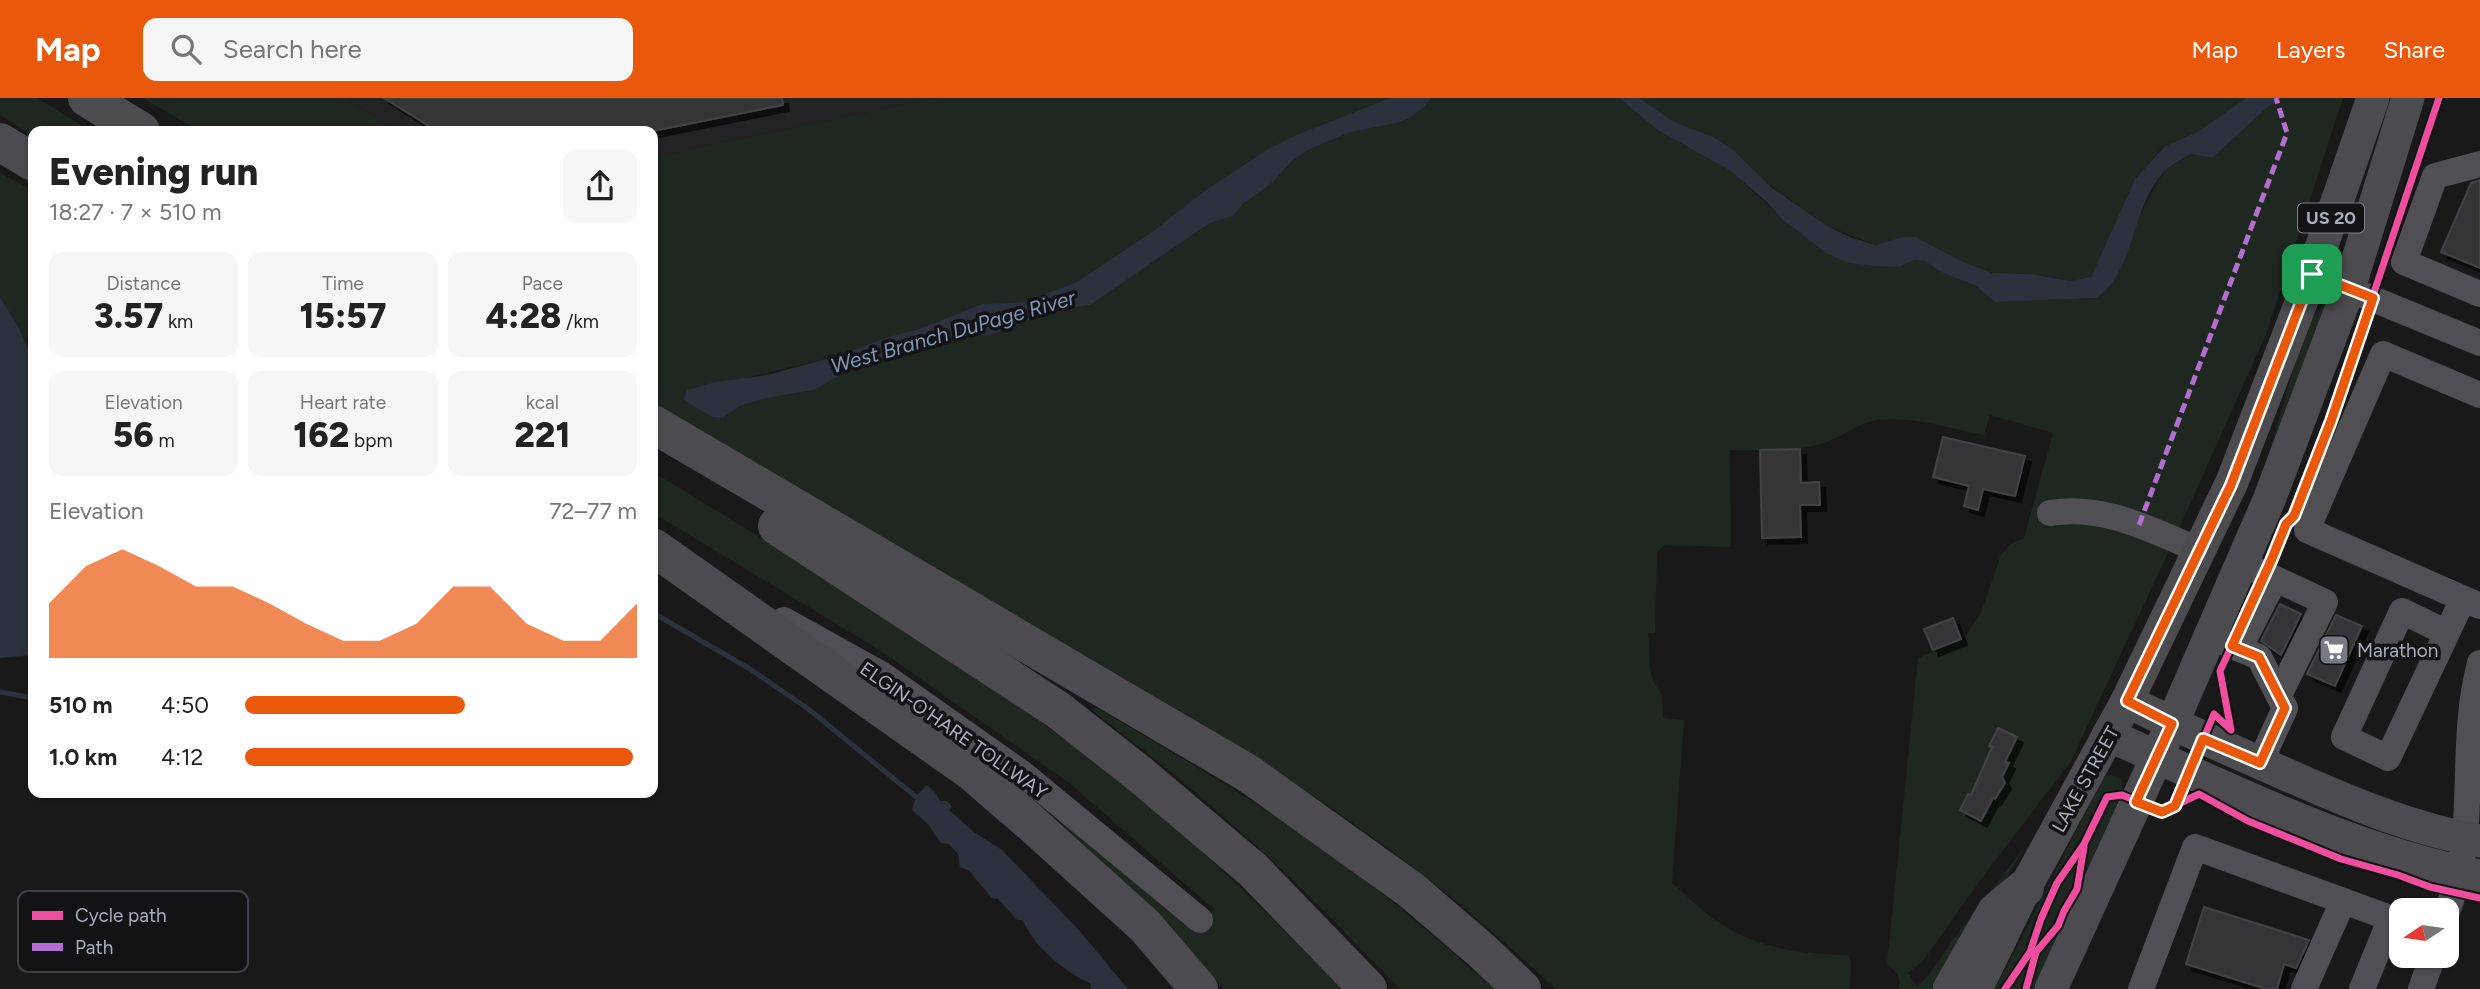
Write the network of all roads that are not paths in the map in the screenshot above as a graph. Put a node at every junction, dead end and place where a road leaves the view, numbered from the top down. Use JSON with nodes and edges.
{"nodes":[{"id":1,"x":87,"y":98,"type":"edge"},
{"id":2,"x":2373,"y":98,"type":"edge"},
{"id":3,"x":2408,"y":98,"type":"edge"},
{"id":4,"x":133,"y":126,"type":"edge"},
{"id":5,"x":0,"y":142,"type":"edge"},
{"id":6,"x":28,"y":159,"type":"edge"},
{"id":7,"x":2480,"y":164,"type":"edge"},
{"id":8,"x":2312,"y":274,"type":"junction"},
{"id":9,"x":2349,"y":288,"type":"junction"},
{"id":10,"x":2480,"y":294,"type":"edge"},
{"id":11,"x":2480,"y":343,"type":"edge"},
{"id":12,"x":2480,"y":395,"type":"edge"},
{"id":13,"x":658,"y":427,"type":"edge"},
{"id":14,"x":658,"y":454,"type":"edge"},
{"id":15,"x":2050,"y":513,"type":"dead end"},
{"id":16,"x":2199,"y":550,"type":"junction"},
{"id":17,"x":658,"y":551,"type":"edge"},
{"id":18,"x":658,"y":552,"type":"edge"},
{"id":19,"x":2241,"y":563,"type":"junction"},
{"id":20,"x":2275,"y":579,"type":"junction"},
{"id":21,"x":2472,"y":603,"type":"edge"},
{"id":22,"x":2447,"y":633,"type":"junction"},
{"id":23,"x":2224,"y":642,"type":"junction"},
{"id":24,"x":2480,"y":663,"type":"edge"},
{"id":25,"x":2279,"y":695,"type":"junction"},
{"id":26,"x":2127,"y":701,"type":"junction"},
{"id":27,"x":2172,"y":724,"type":"junction"},
{"id":28,"x":2108,"y":735,"type":"junction"},
{"id":29,"x":2157,"y":757,"type":"junction"},
{"id":30,"x":2260,"y":763,"type":"junction"},
{"id":31,"x":2473,"y":840,"type":"edge"},
{"id":32,"x":2470,"y":874,"type":"edge"},
{"id":33,"x":2025,"y":888,"type":"junction"},
{"id":34,"x":2456,"y":898,"type":"edge"},
{"id":35,"x":2343,"y":901,"type":"junction"},
{"id":36,"x":2389,"y":917,"type":"edge"},
{"id":37,"x":1200,"y":920,"type":"dead end"},
{"id":38,"x":2389,"y":934,"type":"edge"},
{"id":39,"x":2429,"y":968,"type":"edge"},
{"id":40,"x":1199,"y":989,"type":"edge"},
{"id":41,"x":1368,"y":989,"type":"edge"},
{"id":42,"x":1522,"y":989,"type":"edge"},
{"id":43,"x":1952,"y":989,"type":"edge"},
{"id":44,"x":1976,"y":989,"type":"edge"},
{"id":45,"x":2051,"y":989,"type":"edge"},
{"id":46,"x":2141,"y":989,"type":"edge"},
{"id":47,"x":2304,"y":989,"type":"edge"},
{"id":48,"x":2362,"y":989,"type":"edge"},
{"id":49,"x":2421,"y":989,"type":"edge"}],
"edges":[{"from":1,"to":4,"type":"highway"},
{"from":2,"to":8,"type":"main road","name":"LAKE STREET","number":"US 20"},
{"from":3,"to":9,"type":"main road","number":"US 20"},
{"from":5,"to":6,"type":"highway"},
{"from":7,"to":10,"type":"street"},
{"from":8,"to":9,"type":"street"},
{"from":8,"to":16,"type":"main road","name":"LAKE STREET","number":"US 20"},
{"from":9,"to":11,"type":"street"},
{"from":9,"to":19,"type":"main road","number":"US 20"},
{"from":12,"to":21,"type":"street"},
{"from":13,"to":42,"type":"highway"},
{"from":14,"to":41,"type":"highway"},
{"from":15,"to":16,"type":"street"},
{"from":16,"to":26,"type":"main road","name":"LAKE STREET","number":"US 20"},
{"from":17,"to":37,"type":"street","name":"ELGIN-O'HARE TOLLWAY"},
{"from":18,"to":40,"type":"highway"},
{"from":19,"to":20,"type":"street"},
{"from":19,"to":23,"type":"main road","number":"US 20"},
{"from":20,"to":23,"type":"street"},
{"from":20,"to":25,"type":"street"},
{"from":21,"to":22,"type":"street"},
{"from":22,"to":22,"type":"street"},
{"from":23,"to":25,"type":"street"},
{"from":23,"to":27,"type":"main road","number":"US 20"},
{"from":24,"to":31,"type":"street"},
{"from":25,"to":30,"type":"street"},
{"from":26,"to":27,"type":"main road"},
{"from":26,"to":28,"type":"main road","name":"LAKE STREET","number":"US 20"},
{"from":27,"to":29,"type":"main road","number":"US 20"},
{"from":27,"to":30,"type":"main road"},
{"from":28,"to":29,"type":"main road"},
{"from":28,"to":33,"type":"main road","name":"LAKE STREET","number":"US 20"},
{"from":29,"to":32,"type":"main road"},
{"from":29,"to":45,"type":"main road","number":"US 20"},
{"from":30,"to":31,"type":"main road"},
{"from":31,"to":32,"type":"street"},
{"from":32,"to":34,"type":"street"},
{"from":33,"to":43,"type":"highway"},
{"from":33,"to":44,"type":"main road","name":"LAKE STREET","number":"US 20"},
{"from":35,"to":36,"type":"street"},
{"from":35,"to":46,"type":"street"},
{"from":35,"to":47,"type":"street"},
{"from":38,"to":48,"type":"street"},
{"from":39,"to":49,"type":"street"}]}
